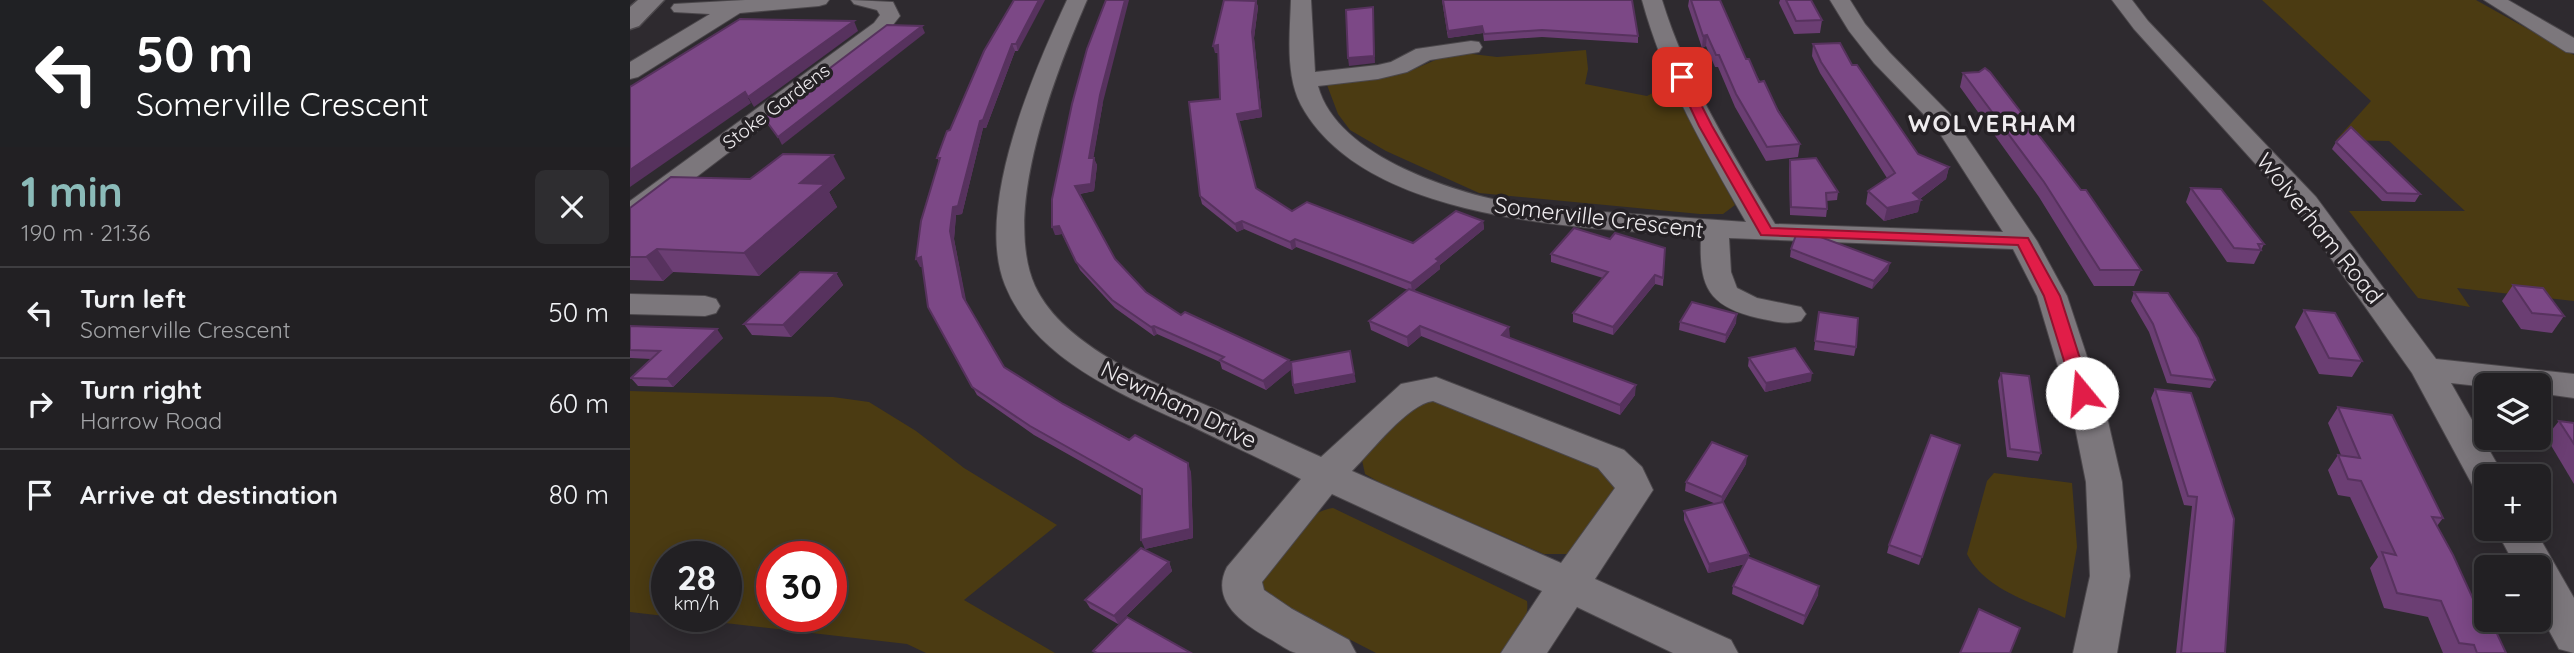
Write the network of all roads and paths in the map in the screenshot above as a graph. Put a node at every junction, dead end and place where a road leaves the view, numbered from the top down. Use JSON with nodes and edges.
{"nodes":[{"id":1,"x":819,"y":0,"type":"edge"},
{"id":2,"x":861,"y":0,"type":"edge"},
{"id":3,"x":1077,"y":0,"type":"edge"},
{"id":4,"x":1301,"y":0,"type":"edge"},
{"id":5,"x":1651,"y":0,"type":"edge"},
{"id":6,"x":1840,"y":0,"type":"edge"},
{"id":7,"x":2122,"y":0,"type":"edge"},
{"id":8,"x":2494,"y":0,"type":"edge"},
{"id":9,"x":734,"y":7,"type":"junction"},
{"id":10,"x":681,"y":8,"type":"dead end"},
{"id":11,"x":1471,"y":47,"type":"dead end"},
{"id":12,"x":2574,"y":47,"type":"edge"},
{"id":13,"x":630,"y":72,"type":"edge"},
{"id":14,"x":1307,"y":80,"type":"junction"},
{"id":15,"x":630,"y":214,"type":"edge"},
{"id":16,"x":1715,"y":231,"type":"junction"},
{"id":17,"x":1766,"y":232,"type":"junction"},
{"id":18,"x":2023,"y":241,"type":"junction"},
{"id":19,"x":630,"y":304,"type":"edge"},
{"id":20,"x":705,"y":306,"type":"dead end"},
{"id":21,"x":1775,"y":319,"type":"dead end"},
{"id":22,"x":2426,"y":369,"type":"junction"},
{"id":23,"x":2574,"y":386,"type":"edge"},
{"id":24,"x":2479,"y":464,"type":"edge"},
{"id":25,"x":1326,"y":475,"type":"junction"},
{"id":26,"x":1569,"y":585,"type":"junction"},
{"id":27,"x":2551,"y":595,"type":"edge"},
{"id":28,"x":2574,"y":636,"type":"edge"},
{"id":29,"x":1334,"y":653,"type":"edge"},
{"id":30,"x":1523,"y":653,"type":"edge"},
{"id":31,"x":1716,"y":653,"type":"edge"},
{"id":32,"x":2095,"y":653,"type":"edge"}],
"edges":[{"from":1,"to":9,"type":"street"},
{"from":2,"to":15,"type":"street","name":"Stoke Gardens"},
{"from":3,"to":25,"type":"street","name":"Newnham Drive"},
{"from":4,"to":14,"type":"street","name":"Somerville Crescent"},
{"from":5,"to":17,"type":"street"},
{"from":6,"to":18,"type":"street"},
{"from":7,"to":22,"type":"street","name":"Wolverham Road"},
{"from":8,"to":12,"type":"street"},
{"from":9,"to":10,"type":"street"},
{"from":9,"to":13,"type":"street"},
{"from":11,"to":14,"type":"street"},
{"from":14,"to":16,"type":"street","name":"Somerville Crescent"},
{"from":16,"to":17,"type":"street","name":"Somerville Crescent"},
{"from":16,"to":21,"type":"street"},
{"from":17,"to":18,"type":"street","name":"Somerville Crescent"},
{"from":18,"to":32,"type":"street"},
{"from":19,"to":20,"type":"street"},
{"from":22,"to":23,"type":"street"},
{"from":22,"to":24,"type":"street","name":"Wolverham Road"},
{"from":25,"to":26,"type":"street","name":"Newnham Drive"},
{"from":25,"to":26,"type":"street"},
{"from":25,"to":29,"type":"street"},
{"from":26,"to":30,"type":"street"},
{"from":26,"to":31,"type":"street","name":"Newnham Drive"},
{"from":27,"to":28,"type":"street"}]}
